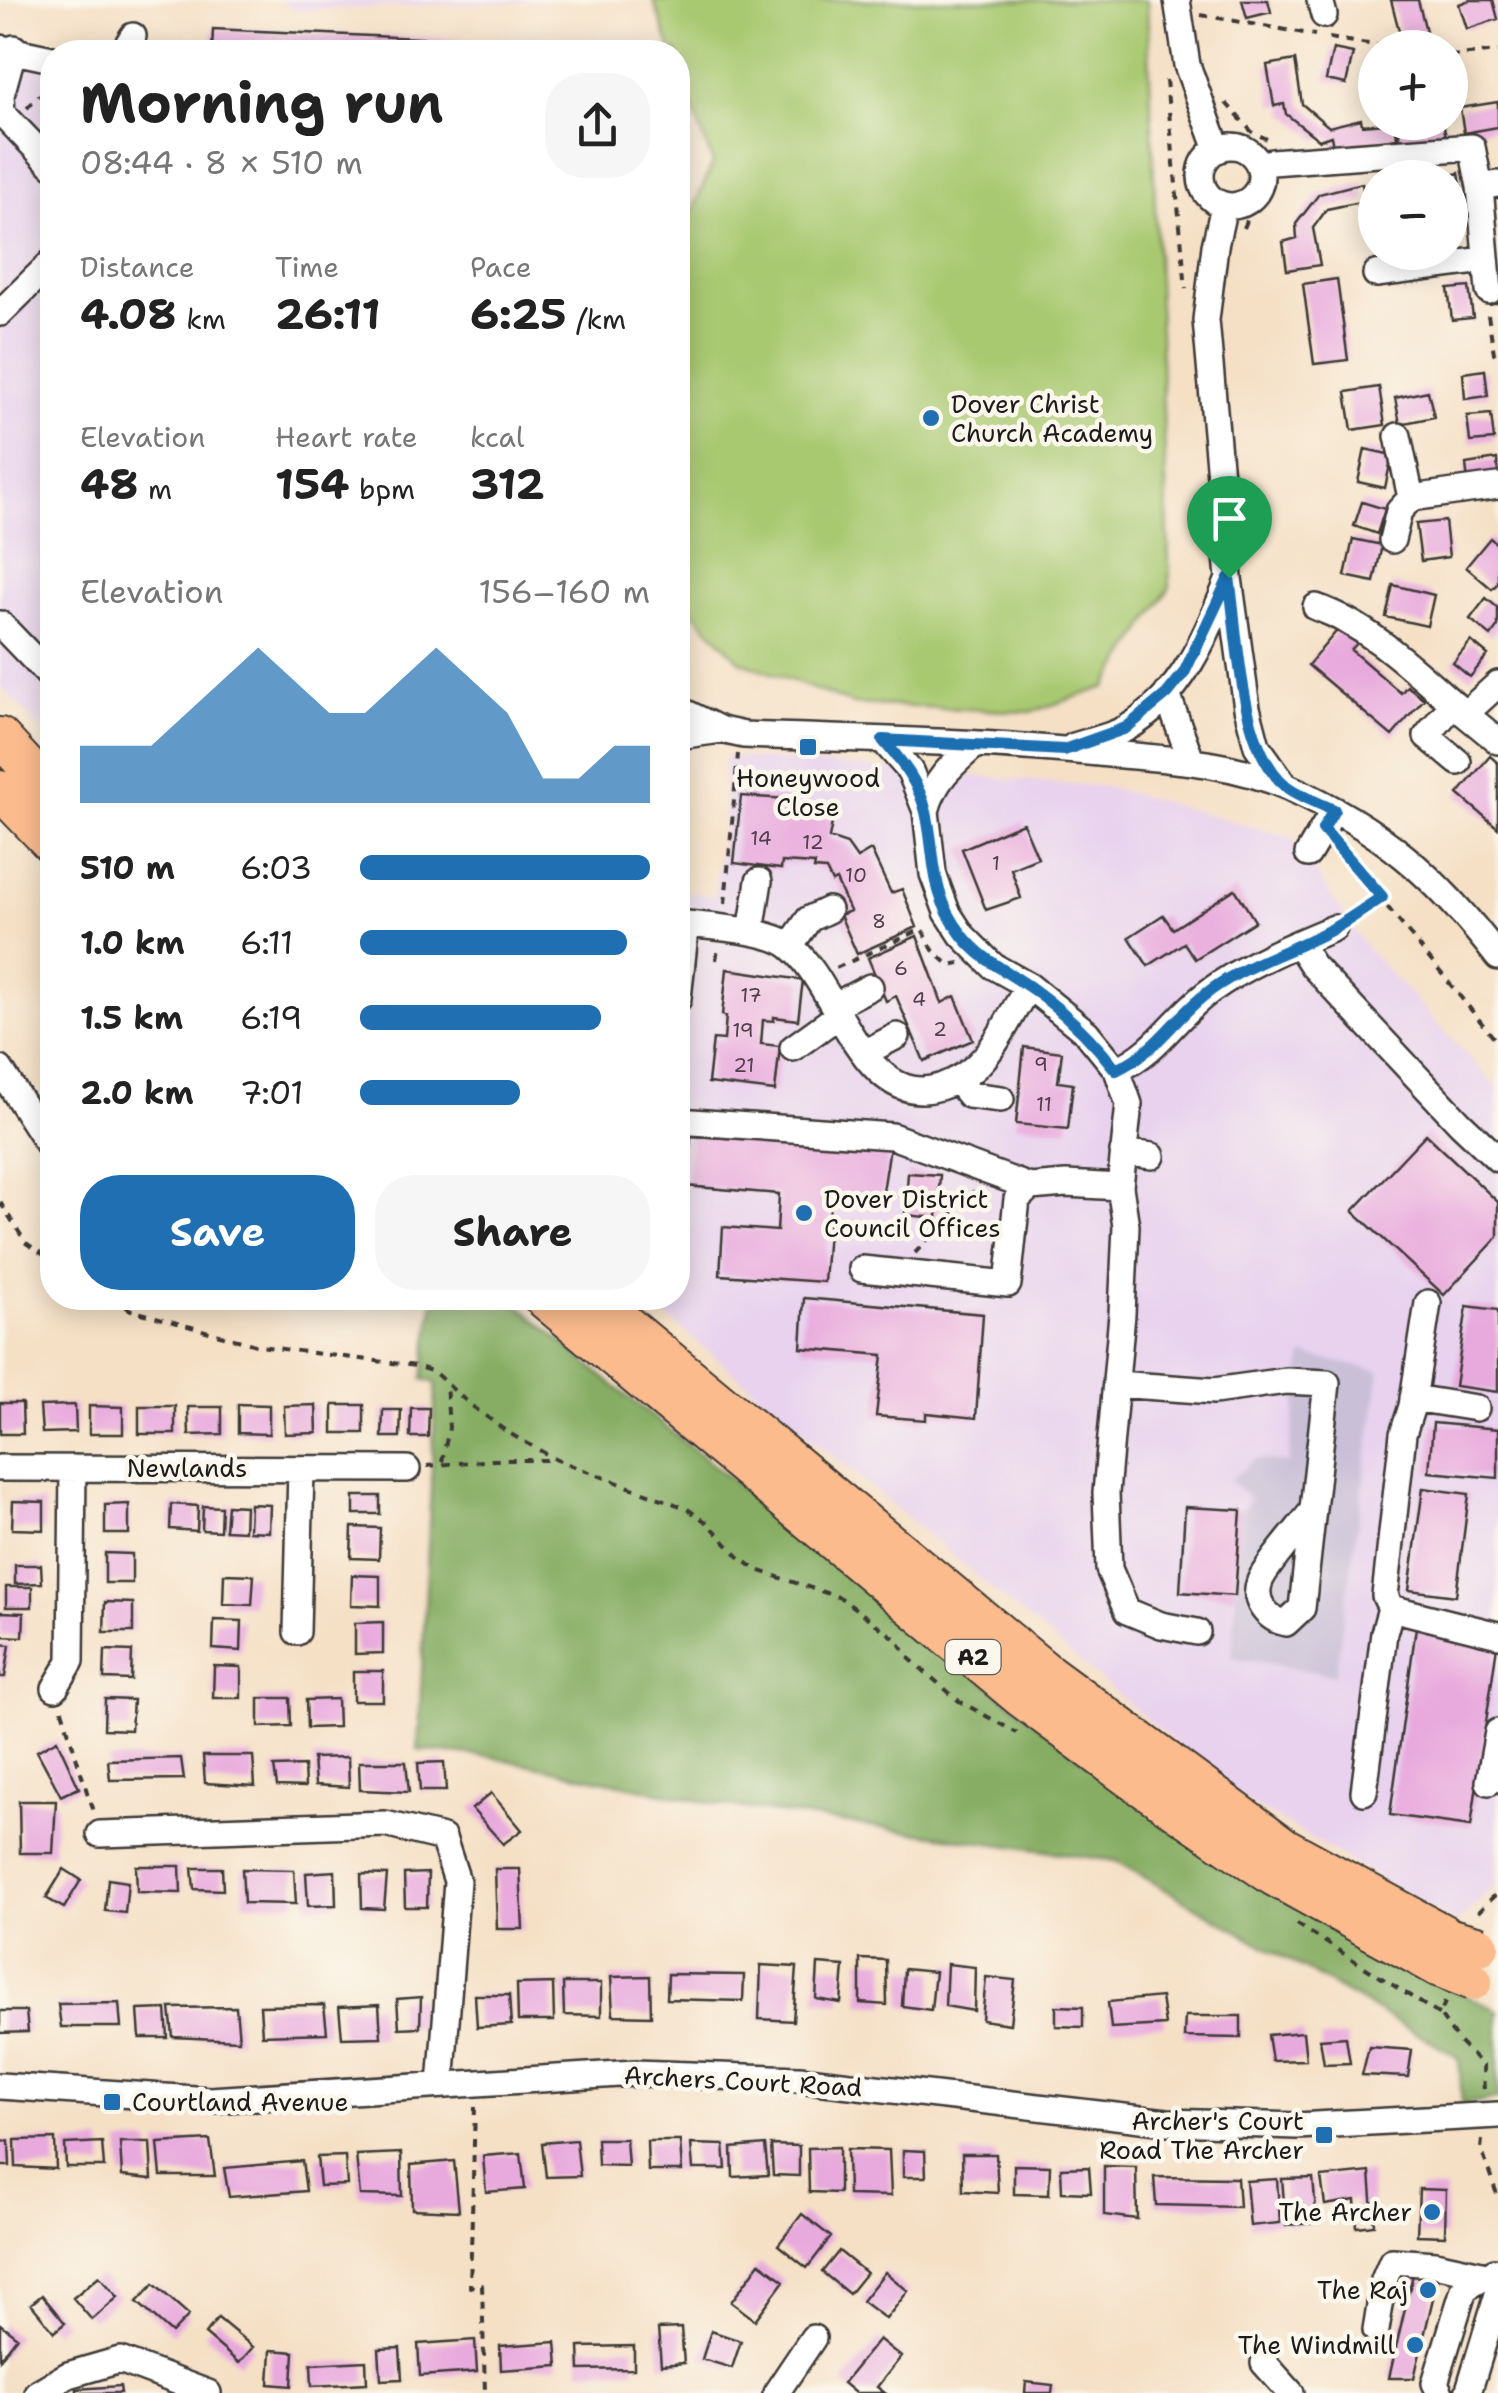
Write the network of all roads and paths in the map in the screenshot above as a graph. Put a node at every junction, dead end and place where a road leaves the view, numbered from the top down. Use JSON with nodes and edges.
{"nodes":[{"id":1,"x":1183,"y":6,"type":"edge"},
{"id":2,"x":1358,"y":41,"type":"edge"},
{"id":3,"x":7,"y":48,"type":"edge"},
{"id":4,"x":1498,"y":51,"type":"edge"},
{"id":5,"x":1468,"y":54,"type":"edge"},
{"id":6,"x":40,"y":56,"type":"edge"},
{"id":7,"x":1225,"y":103,"type":"dead end"},
{"id":8,"x":1270,"y":140,"type":"dead end"},
{"id":9,"x":1218,"y":150,"type":"junction"},
{"id":10,"x":40,"y":153,"type":"edge"},
{"id":11,"x":1259,"y":166,"type":"junction"},
{"id":12,"x":1280,"y":181,"type":"dead end"},
{"id":13,"x":1489,"y":185,"type":"edge"},
{"id":14,"x":1224,"y":206,"type":"junction"},
{"id":15,"x":1242,"y":234,"type":"dead end"},
{"id":16,"x":1484,"y":260,"type":"junction"},
{"id":17,"x":40,"y":274,"type":"edge"},
{"id":18,"x":1376,"y":274,"type":"dead end"},
{"id":19,"x":1489,"y":291,"type":"joint"},
{"id":20,"x":0,"y":314,"type":"edge"},
{"id":21,"x":1498,"y":358,"type":"edge"},
{"id":22,"x":1398,"y":436,"type":"dead end"},
{"id":23,"x":1498,"y":486,"type":"edge"},
{"id":24,"x":1411,"y":498,"type":"junction"},
{"id":25,"x":1392,"y":540,"type":"dead end"},
{"id":26,"x":1229,"y":578,"type":"junction"},
{"id":27,"x":1316,"y":607,"type":"dead end"},
{"id":28,"x":0,"y":624,"type":"edge"},
{"id":29,"x":40,"y":666,"type":"edge"},
{"id":30,"x":1498,"y":684,"type":"edge"},
{"id":31,"x":1167,"y":694,"type":"junction"},
{"id":32,"x":1459,"y":709,"type":"junction"},
{"id":33,"x":690,"y":718,"type":"edge"},
{"id":34,"x":0,"y":737,"type":"edge"},
{"id":35,"x":690,"y":737,"type":"edge"},
{"id":36,"x":883,"y":740,"type":"junction"},
{"id":37,"x":723,"y":741,"type":"junction"},
{"id":38,"x":1498,"y":741,"type":"edge"},
{"id":39,"x":975,"y":745,"type":"junction"},
{"id":40,"x":1064,"y":750,"type":"junction"},
{"id":41,"x":1191,"y":760,"type":"junction"},
{"id":42,"x":1458,"y":762,"type":"dead end"},
{"id":43,"x":40,"y":780,"type":"edge"},
{"id":44,"x":1285,"y":785,"type":"junction"},
{"id":45,"x":0,"y":790,"type":"edge"},
{"id":46,"x":926,"y":811,"type":"junction"},
{"id":47,"x":1329,"y":820,"type":"junction"},
{"id":48,"x":40,"y":832,"type":"edge"},
{"id":49,"x":1308,"y":854,"type":"dead end"},
{"id":50,"x":758,"y":881,"type":"dead end"},
{"id":51,"x":1382,"y":897,"type":"junction"},
{"id":52,"x":828,"y":910,"type":"dead end"},
{"id":53,"x":690,"y":924,"type":"edge"},
{"id":54,"x":722,"y":928,"type":"junction"},
{"id":55,"x":1334,"y":928,"type":"joint"},
{"id":56,"x":751,"y":932,"type":"junction"},
{"id":57,"x":1298,"y":943,"type":"junction"},
{"id":58,"x":790,"y":946,"type":"junction"},
{"id":59,"x":973,"y":946,"type":"junction"},
{"id":60,"x":1498,"y":957,"type":"edge"},
{"id":61,"x":816,"y":978,"type":"junction"},
{"id":62,"x":1029,"y":986,"type":"junction"},
{"id":63,"x":870,"y":987,"type":"dead end"},
{"id":64,"x":837,"y":1010,"type":"junction"},
{"id":65,"x":897,"y":1036,"type":"dead end"},
{"id":66,"x":1498,"y":1043,"type":"edge"},
{"id":67,"x":793,"y":1048,"type":"dead end"},
{"id":68,"x":864,"y":1053,"type":"junction"},
{"id":69,"x":0,"y":1069,"type":"edge"},
{"id":70,"x":1116,"y":1070,"type":"junction"},
{"id":71,"x":958,"y":1080,"type":"junction"},
{"id":72,"x":1001,"y":1099,"type":"dead end"},
{"id":73,"x":690,"y":1122,"type":"edge"},
{"id":74,"x":40,"y":1131,"type":"edge"},
{"id":75,"x":1123,"y":1152,"type":"junction"},
{"id":76,"x":1152,"y":1156,"type":"dead end"},
{"id":77,"x":1498,"y":1159,"type":"edge"},
{"id":78,"x":1120,"y":1187,"type":"junction"},
{"id":79,"x":1024,"y":1193,"type":"junction"},
{"id":80,"x":0,"y":1202,"type":"edge"},
{"id":81,"x":40,"y":1252,"type":"edge"},
{"id":82,"x":862,"y":1269,"type":"dead end"},
{"id":83,"x":893,"y":1272,"type":"junction"},
{"id":84,"x":1428,"y":1304,"type":"dead end"},
{"id":85,"x":131,"y":1310,"type":"edge"},
{"id":86,"x":558,"y":1310,"type":"edge"},
{"id":87,"x":609,"y":1310,"type":"edge"},
{"id":88,"x":446,"y":1383,"type":"junction"},
{"id":89,"x":1116,"y":1384,"type":"junction"},
{"id":90,"x":1414,"y":1398,"type":"junction"},
{"id":91,"x":1476,"y":1408,"type":"dead end"},
{"id":92,"x":557,"y":1460,"type":"junction"},
{"id":93,"x":441,"y":1464,"type":"junction"},
{"id":94,"x":0,"y":1468,"type":"edge"},
{"id":95,"x":73,"y":1468,"type":"junction"},
{"id":96,"x":301,"y":1468,"type":"junction"},
{"id":97,"x":407,"y":1469,"type":"joint"},
{"id":98,"x":1313,"y":1510,"type":"dead end"},
{"id":99,"x":1391,"y":1608,"type":"junction"},
{"id":100,"x":297,"y":1632,"type":"dead end"},
{"id":101,"x":1197,"y":1632,"type":"dead end"},
{"id":102,"x":1498,"y":1635,"type":"edge"},
{"id":103,"x":55,"y":1688,"type":"joint"},
{"id":104,"x":1498,"y":1732,"type":"edge"},
{"id":105,"x":1016,"y":1733,"type":"dead end"},
{"id":106,"x":1489,"y":1782,"type":"dead end"},
{"id":107,"x":1364,"y":1792,"type":"dead end"},
{"id":108,"x":100,"y":1834,"type":"joint"},
{"id":109,"x":1498,"y":1892,"type":"edge"},
{"id":110,"x":1292,"y":1921,"type":"dead end"},
{"id":111,"x":1471,"y":1959,"type":"edge"},
{"id":112,"x":1440,"y":2016,"type":"junction"},
{"id":113,"x":476,"y":2083,"type":"junction"},
{"id":114,"x":441,"y":2085,"type":"junction"},
{"id":115,"x":0,"y":2086,"type":"edge"},
{"id":116,"x":1494,"y":2120,"type":"edge"},
{"id":117,"x":1498,"y":2197,"type":"edge"},
{"id":118,"x":1494,"y":2279,"type":"edge"},
{"id":119,"x":1376,"y":2330,"type":"dead end"},
{"id":120,"x":813,"y":2338,"type":"dead end"},
{"id":121,"x":1264,"y":2363,"type":"dead end"},
{"id":122,"x":37,"y":2393,"type":"edge"},
{"id":123,"x":208,"y":2393,"type":"edge"},
{"id":124,"x":485,"y":2393,"type":"edge"},
{"id":125,"x":776,"y":2393,"type":"edge"},
{"id":126,"x":1291,"y":2393,"type":"edge"},
{"id":127,"x":1440,"y":2393,"type":"edge"},
{"id":128,"x":1468,"y":2393,"type":"edge"}],
"edges":[{"from":1,"to":2,"type":"path"},
{"from":1,"to":9,"type":"street"},
{"from":3,"to":6,"type":"street"},
{"from":3,"to":10,"type":"street"},
{"from":4,"to":5,"type":"path"},
{"from":7,"to":8,"type":"path"},
{"from":9,"to":11,"type":"street"},
{"from":9,"to":14,"type":"street"},
{"from":11,"to":13,"type":"street"},
{"from":11,"to":14,"type":"street"},
{"from":12,"to":15,"type":"path"},
{"from":13,"to":16,"type":"street"},
{"from":14,"to":26,"type":"street"},
{"from":16,"to":18,"type":"street"},
{"from":16,"to":19,"type":"street"},
{"from":17,"to":20,"type":"street"},
{"from":19,"to":21,"type":"path"},
{"from":22,"to":24,"type":"street"},
{"from":23,"to":24,"type":"street"},
{"from":24,"to":25,"type":"street"},
{"from":26,"to":31,"type":"street"},
{"from":26,"to":44,"type":"street"},
{"from":27,"to":32,"type":"street"},
{"from":28,"to":29,"type":"street"},
{"from":30,"to":32,"type":"street"},
{"from":31,"to":40,"type":"street"},
{"from":31,"to":41,"type":"street"},
{"from":32,"to":38,"type":"street"},
{"from":32,"to":42,"type":"street"},
{"from":33,"to":37,"type":"street"},
{"from":34,"to":43,"type":"highway"},
{"from":35,"to":37,"type":"street"},
{"from":36,"to":37,"type":"street"},
{"from":36,"to":39,"type":"street"},
{"from":36,"to":46,"type":"street"},
{"from":37,"to":54,"type":"path"},
{"from":39,"to":40,"type":"street"},
{"from":39,"to":46,"type":"street"},
{"from":40,"to":41,"type":"street"},
{"from":41,"to":44,"type":"street"},
{"from":44,"to":47,"type":"street"},
{"from":45,"to":48,"type":"highway"},
{"from":46,"to":59,"type":"street"},
{"from":47,"to":49,"type":"street"},
{"from":47,"to":51,"type":"path"},
{"from":47,"to":60,"type":"street"},
{"from":50,"to":56,"type":"street"},
{"from":51,"to":55,"type":"path"},
{"from":51,"to":66,"type":"path"},
{"from":52,"to":58,"type":"street"},
{"from":53,"to":54,"type":"street"},
{"from":54,"to":56,"type":"street"},
{"from":55,"to":57,"type":"street"},
{"from":56,"to":58,"type":"street"},
{"from":57,"to":70,"type":"street"},
{"from":57,"to":77,"type":"street"},
{"from":58,"to":61,"type":"street"},
{"from":59,"to":61,"type":"path"},
{"from":59,"to":62,"type":"street"},
{"from":61,"to":64,"type":"street"},
{"from":62,"to":70,"type":"street"},
{"from":62,"to":71,"type":"street"},
{"from":63,"to":64,"type":"street"},
{"from":64,"to":67,"type":"street"},
{"from":64,"to":68,"type":"street"},
{"from":65,"to":68,"type":"street"},
{"from":68,"to":71,"type":"street"},
{"from":69,"to":74,"type":"street"},
{"from":70,"to":75,"type":"street"},
{"from":71,"to":72,"type":"street"},
{"from":73,"to":79,"type":"street"},
{"from":75,"to":76,"type":"street"},
{"from":75,"to":78,"type":"street"},
{"from":78,"to":79,"type":"street"},
{"from":78,"to":89,"type":"street"},
{"from":79,"to":83,"type":"path"},
{"from":79,"to":83,"type":"street"},
{"from":80,"to":81,"type":"path"},
{"from":82,"to":83,"type":"street"},
{"from":84,"to":90,"type":"street"},
{"from":85,"to":88,"type":"path"},
{"from":86,"to":111,"type":"highway","number":"A2"},
{"from":87,"to":111,"type":"highway","number":"A2"},
{"from":88,"to":92,"type":"path"},
{"from":88,"to":93,"type":"path"},
{"from":89,"to":98,"type":"street"},
{"from":89,"to":101,"type":"street"},
{"from":90,"to":91,"type":"street"},
{"from":90,"to":99,"type":"street"},
{"from":92,"to":93,"type":"path"},
{"from":92,"to":105,"type":"path"},
{"from":93,"to":97,"type":"path"},
{"from":94,"to":95,"type":"street","name":"Newlands"},
{"from":95,"to":96,"type":"street","name":"Newlands"},
{"from":95,"to":103,"type":"street"},
{"from":96,"to":97,"type":"street","name":"Newlands"},
{"from":96,"to":100,"type":"street"},
{"from":99,"to":102,"type":"street"},
{"from":99,"to":107,"type":"street"},
{"from":103,"to":108,"type":"path"},
{"from":104,"to":106,"type":"street"},
{"from":108,"to":114,"type":"street"},
{"from":109,"to":111,"type":"path"},
{"from":110,"to":112,"type":"path"},
{"from":111,"to":112,"type":"path"},
{"from":112,"to":116,"type":"path"},
{"from":113,"to":114,"type":"street","name":"Archers Court Road"},
{"from":113,"to":116,"type":"street","name":"Archers Court Road"},
{"from":113,"to":124,"type":"path"},
{"from":114,"to":115,"type":"street","name":"Archers Court Road"},
{"from":116,"to":117,"type":"path"},
{"from":118,"to":119,"type":"street"},
{"from":118,"to":127,"type":"street"},
{"from":118,"to":128,"type":"street"},
{"from":120,"to":125,"type":"street"},
{"from":121,"to":126,"type":"street"},
{"from":122,"to":123,"type":"street"}]}
